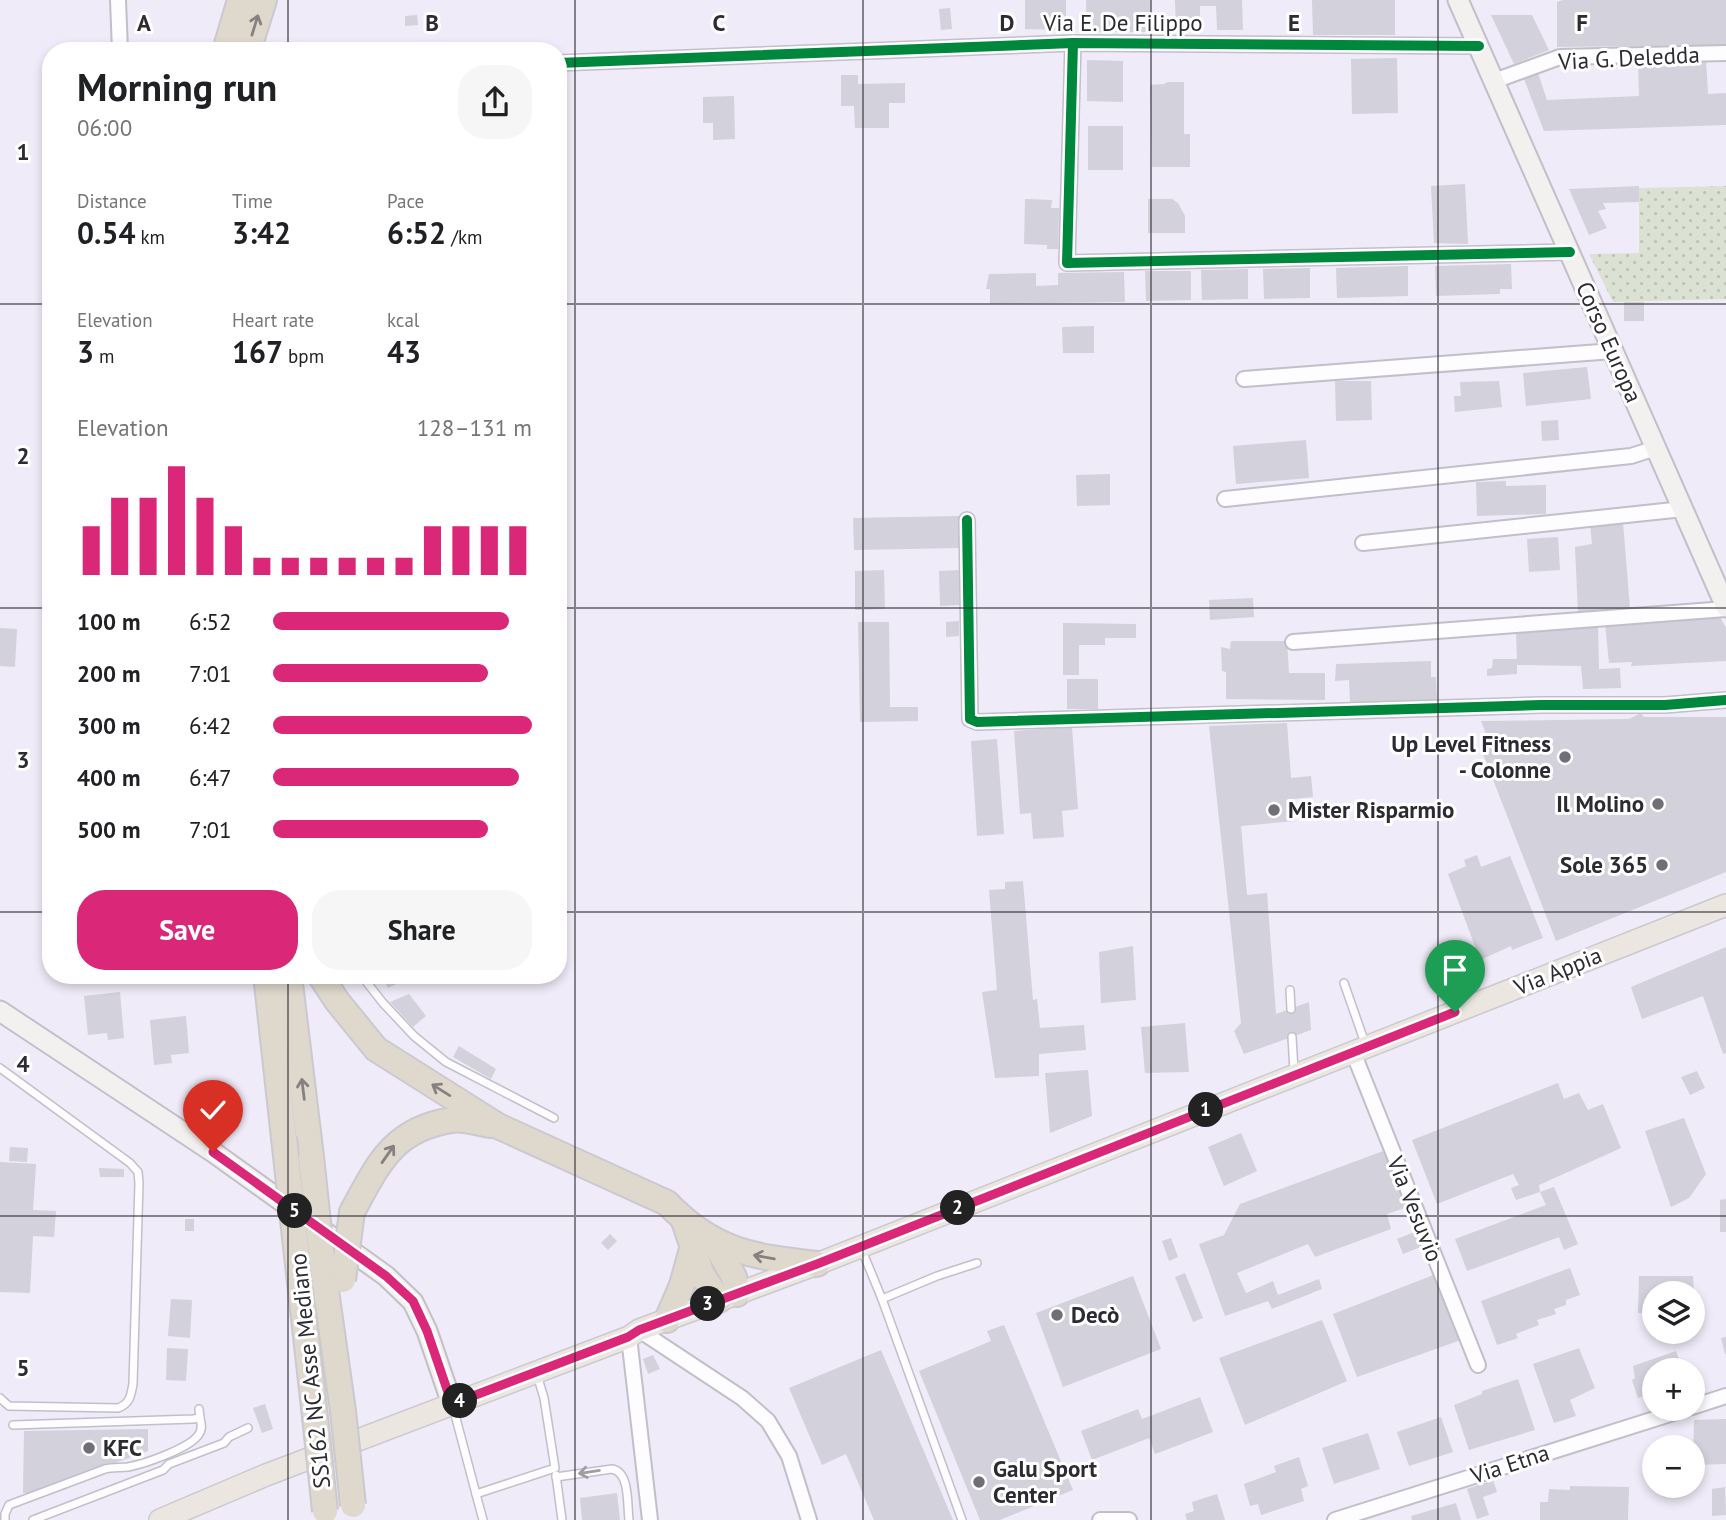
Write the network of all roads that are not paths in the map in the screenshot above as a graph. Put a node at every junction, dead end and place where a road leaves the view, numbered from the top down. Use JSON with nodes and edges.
{"nodes":[{"id":1,"x":118,"y":0,"type":"edge"},
{"id":2,"x":240,"y":0,"type":"edge"},
{"id":3,"x":264,"y":0,"type":"edge"},
{"id":4,"x":1458,"y":0,"type":"edge"},
{"id":5,"x":120,"y":42,"type":"edge"},
{"id":6,"x":228,"y":42,"type":"edge"},
{"id":7,"x":251,"y":42,"type":"edge"},
{"id":8,"x":1073,"y":43,"type":"junction"},
{"id":9,"x":1479,"y":46,"type":"junction"},
{"id":10,"x":1726,"y":53,"type":"edge"},
{"id":11,"x":567,"y":63,"type":"edge"},
{"id":12,"x":1494,"y":81,"type":"junction"},
{"id":13,"x":1570,"y":252,"type":"junction"},
{"id":14,"x":1613,"y":351,"type":"junction"},
{"id":15,"x":1244,"y":379,"type":"dead end"},
{"id":16,"x":1656,"y":448,"type":"junction"},
{"id":17,"x":1225,"y":499,"type":"dead end"},
{"id":18,"x":1683,"y":509,"type":"junction"},
{"id":19,"x":967,"y":520,"type":"dead end"},
{"id":20,"x":1363,"y":543,"type":"dead end"},
{"id":21,"x":1726,"y":608,"type":"edge"},
{"id":22,"x":1293,"y":642,"type":"dead end"},
{"id":23,"x":1726,"y":700,"type":"edge"},
{"id":24,"x":1724,"y":907,"type":"edge"},
{"id":25,"x":1344,"y":983,"type":"dead end"},
{"id":26,"x":267,"y":984,"type":"edge"},
{"id":27,"x":290,"y":984,"type":"edge"},
{"id":28,"x":326,"y":984,"type":"edge"},
{"id":29,"x":368,"y":984,"type":"edge"},
{"id":30,"x":1290,"y":990,"type":"dead end"},
{"id":31,"x":1291,"y":1009,"type":"dead end"},
{"id":32,"x":0,"y":1011,"type":"edge"},
{"id":33,"x":1292,"y":1037,"type":"dead end"},
{"id":34,"x":1360,"y":1049,"type":"junction"},
{"id":35,"x":0,"y":1068,"type":"edge"},
{"id":36,"x":1294,"y":1075,"type":"junction"},
{"id":37,"x":554,"y":1118,"type":"dead end"},
{"id":38,"x":498,"y":1126,"type":"junction"},
{"id":39,"x":703,"y":1245,"type":"junction"},
{"id":40,"x":860,"y":1247,"type":"junction"},
{"id":41,"x":977,"y":1263,"type":"dead end"},
{"id":42,"x":817,"y":1264,"type":"junction"},
{"id":43,"x":333,"y":1274,"type":"junction"},
{"id":44,"x":728,"y":1297,"type":"junction"},
{"id":45,"x":883,"y":1299,"type":"junction"},
{"id":46,"x":667,"y":1320,"type":"junction"},
{"id":47,"x":634,"y":1333,"type":"junction"},
{"id":48,"x":1478,"y":1366,"type":"dead end"},
{"id":49,"x":536,"y":1371,"type":"junction"},
{"id":50,"x":1726,"y":1396,"type":"edge"},
{"id":51,"x":0,"y":1398,"type":"edge"},
{"id":52,"x":1705,"y":1403,"type":"edge"},
{"id":53,"x":452,"y":1404,"type":"junction"},
{"id":54,"x":1648,"y":1421,"type":"edge"},
{"id":55,"x":13,"y":1425,"type":"dead end"},
{"id":56,"x":248,"y":1427,"type":"dead end"},
{"id":57,"x":555,"y":1468,"type":"junction"},
{"id":58,"x":556,"y":1477,"type":"junction"},
{"id":59,"x":476,"y":1494,"type":"junction"},
{"id":60,"x":354,"y":1513,"type":"edge"},
{"id":61,"x":326,"y":1516,"type":"edge"},
{"id":62,"x":5,"y":1520,"type":"edge"},
{"id":63,"x":33,"y":1520,"type":"edge"},
{"id":64,"x":160,"y":1520,"type":"edge"},
{"id":65,"x":482,"y":1520,"type":"edge"},
{"id":66,"x":562,"y":1520,"type":"edge"},
{"id":67,"x":629,"y":1520,"type":"edge"},
{"id":68,"x":650,"y":1520,"type":"edge"},
{"id":69,"x":809,"y":1520,"type":"edge"},
{"id":70,"x":962,"y":1520,"type":"edge"},
{"id":71,"x":1100,"y":1520,"type":"edge"},
{"id":72,"x":1129,"y":1520,"type":"edge"},
{"id":73,"x":1335,"y":1520,"type":"edge"}],
"edges":[{"from":1,"to":5,"type":"street"},
{"from":2,"to":6,"type":"highway"},
{"from":7,"to":3,"type":"highway","one_way":true},
{"from":4,"to":9,"type":"main road","name":"Corso Europa"},
{"from":8,"to":9,"type":"street","name":"Via E. De Filippo"},
{"from":8,"to":11,"type":"street","name":"Via E. De Filippo"},
{"from":8,"to":13,"type":"street"},
{"from":9,"to":12,"type":"main road","name":"Corso Europa"},
{"from":10,"to":12,"type":"street","name":"Via G. Deledda"},
{"from":12,"to":13,"type":"main road","name":"Corso Europa"},
{"from":13,"to":14,"type":"main road","name":"Corso Europa"},
{"from":14,"to":15,"type":"street"},
{"from":14,"to":16,"type":"main road","name":"Corso Europa"},
{"from":16,"to":17,"type":"street"},
{"from":16,"to":18,"type":"main road","name":"Corso Europa"},
{"from":18,"to":20,"type":"street"},
{"from":18,"to":21,"type":"main road","name":"Corso Europa"},
{"from":19,"to":23,"type":"street"},
{"from":21,"to":22,"type":"street"},
{"from":24,"to":34,"type":"main road","name":"Via Appia"},
{"from":25,"to":34,"type":"lane"},
{"from":26,"to":61,"type":"highway","name":"SS162 NC Asse Mediano","bridge":true},
{"from":43,"to":27,"type":"highway","name":"SS162 NC Asse Mediano","one_way":true,"bridge":true},
{"from":38,"to":28,"type":"highway","one_way":true},
{"from":29,"to":37,"type":"lane"},
{"from":30,"to":31,"type":"lane"},
{"from":32,"to":53,"type":"main road"},
{"from":33,"to":36,"type":"lane"},
{"from":34,"to":36,"type":"main road","name":"Via Appia"},
{"from":34,"to":48,"type":"street","name":"Via Vesuvio"},
{"from":35,"to":51,"type":"lane"},
{"from":36,"to":40,"type":"main road","name":"Via Appia"},
{"from":38,"to":39,"type":"highway"},
{"from":43,"to":38,"type":"highway","one_way":true,"bridge":true},
{"from":42,"to":39,"type":"highway","one_way":true},
{"from":39,"to":44,"type":"highway"},
{"from":39,"to":46,"type":"highway"},
{"from":40,"to":42,"type":"main road","name":"Via Appia"},
{"from":40,"to":45,"type":"lane"},
{"from":41,"to":45,"type":"lane"},
{"from":42,"to":44,"type":"main road","name":"Via Appia"},
{"from":43,"to":60,"type":"highway","name":"SS162 NC Asse Mediano","bridge":true},
{"from":44,"to":46,"type":"main road","name":"Via Appia"},
{"from":45,"to":70,"type":"lane"},
{"from":46,"to":47,"type":"main road","name":"Via Appia"},
{"from":47,"to":49,"type":"main road","name":"Via Appia"},
{"from":47,"to":68,"type":"street"},
{"from":47,"to":69,"type":"street"},
{"from":49,"to":53,"type":"main road","name":"Via Appia"},
{"from":49,"to":57,"type":"lane"},
{"from":50,"to":52,"type":"street"},
{"from":53,"to":59,"type":"lane"},
{"from":53,"to":64,"type":"main road","name":"Via Appia"},
{"from":54,"to":73,"type":"street","name":"Via Etna"},
{"from":55,"to":62,"type":"lane"},
{"from":56,"to":63,"type":"lane"},
{"from":57,"to":58,"type":"lane"},
{"from":57,"to":59,"type":"lane"},
{"from":58,"to":66,"type":"lane"},
{"from":67,"to":58,"type":"lane","one_way":true},
{"from":59,"to":65,"type":"lane"},
{"from":71,"to":72,"type":"street"}]}
